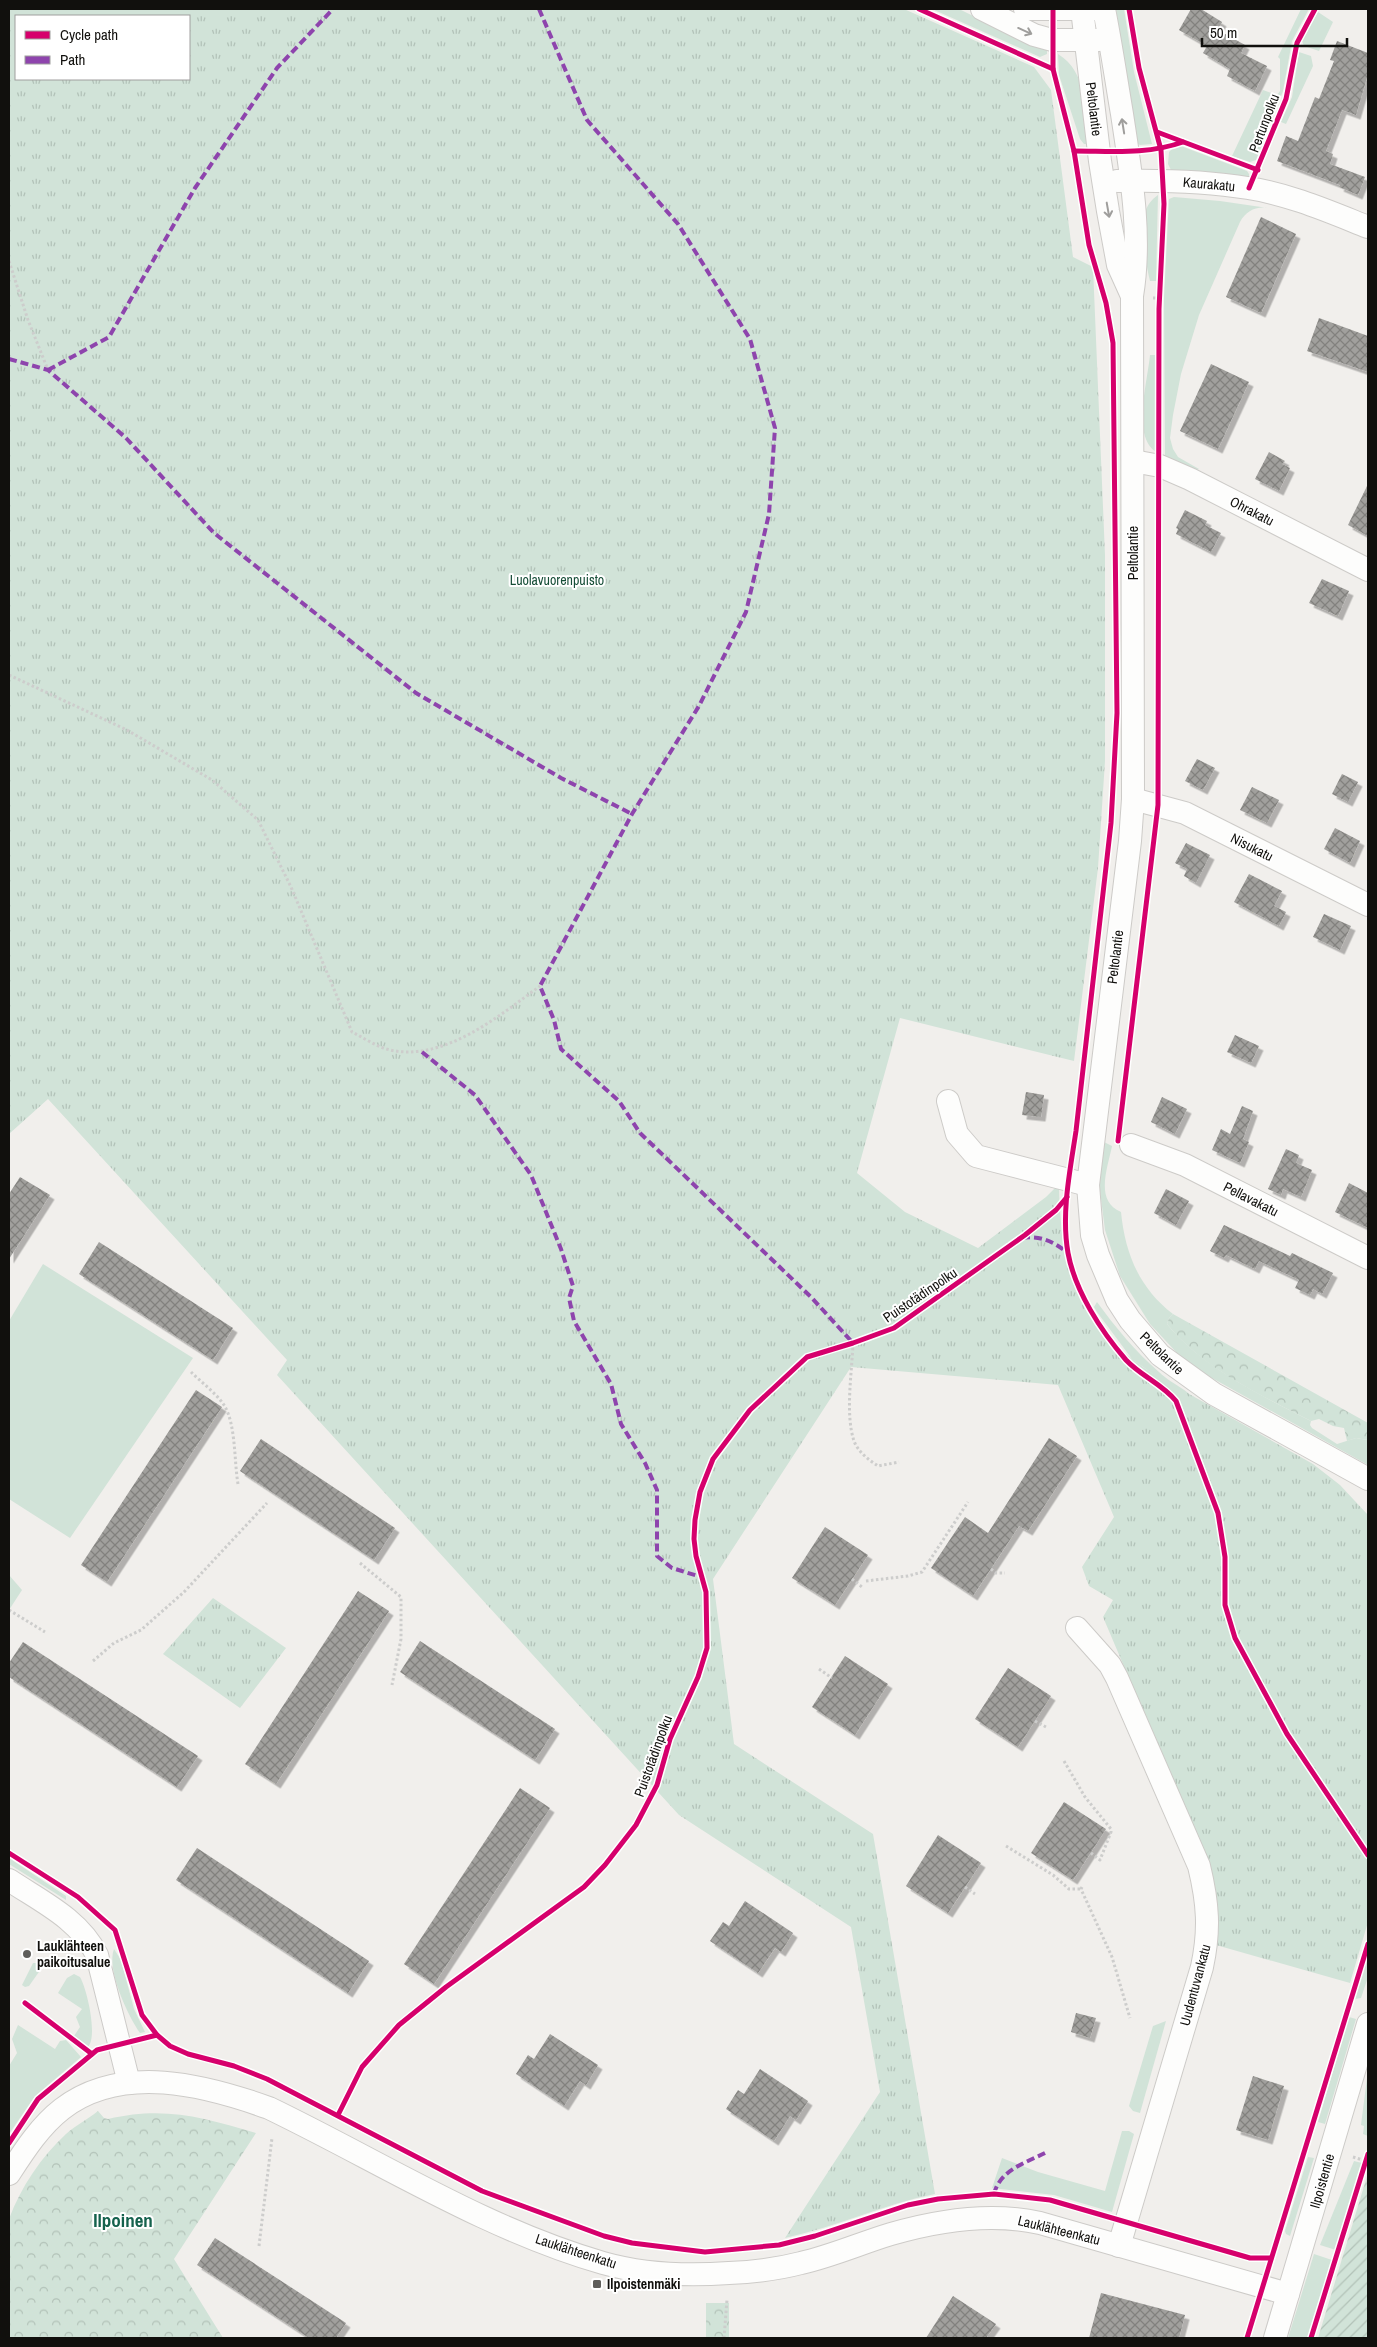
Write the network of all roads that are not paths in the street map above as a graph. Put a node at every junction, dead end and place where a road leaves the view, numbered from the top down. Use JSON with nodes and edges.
{"nodes":[{"id":1,"x":982,"y":9,"type":"edge"},
{"id":2,"x":1025,"y":9,"type":"edge"},
{"id":3,"x":1093,"y":9,"type":"edge"},
{"id":4,"x":1085,"y":40,"type":"junction"},
{"id":5,"x":1110,"y":41,"type":"junction"},
{"id":6,"x":1104,"y":181,"type":"junction"},
{"id":7,"x":1132,"y":181,"type":"junction"},
{"id":8,"x":1368,"y":227,"type":"edge"},
{"id":9,"x":1142,"y":297,"type":"junction"},
{"id":10,"x":1133,"y":461,"type":"junction"},
{"id":11,"x":1368,"y":570,"type":"edge"},
{"id":12,"x":1132,"y":799,"type":"junction"},
{"id":13,"x":1368,"y":905,"type":"edge"},
{"id":14,"x":948,"y":1101,"type":"dead end"},
{"id":15,"x":1131,"y":1145,"type":"dead end"},
{"id":16,"x":1088,"y":1185,"type":"junction"},
{"id":17,"x":1368,"y":1258,"type":"edge"},
{"id":18,"x":1368,"y":1479,"type":"edge"},
{"id":19,"x":1077,"y":1628,"type":"dead end"},
{"id":20,"x":9,"y":1880,"type":"edge"},
{"id":21,"x":1368,"y":2024,"type":"edge"},
{"id":22,"x":129,"y":2083,"type":"junction"},
{"id":23,"x":9,"y":2174,"type":"edge"},
{"id":24,"x":1119,"y":2246,"type":"junction"},
{"id":25,"x":1288,"y":2294,"type":"junction"},
{"id":26,"x":1275,"y":2338,"type":"edge"}],
"edges":[{"from":1,"to":4,"type":"street","one_way":true},
{"from":2,"to":3,"type":"street"},
{"from":3,"to":4,"type":"street","name":"Peltolantie"},
{"from":3,"to":5,"type":"street","name":"Peltolantie"},
{"from":4,"to":5,"type":"street"},
{"from":4,"to":6,"type":"street","name":"Peltolantie"},
{"from":7,"to":5,"type":"street","name":"Peltolantie","one_way":true},
{"from":6,"to":7,"type":"street","name":"Kaurakatu"},
{"from":6,"to":9,"type":"street","name":"Peltolantie","one_way":true},
{"from":7,"to":8,"type":"street","name":"Kaurakatu"},
{"from":7,"to":9,"type":"street","name":"Peltolantie"},
{"from":9,"to":10,"type":"street","name":"Peltolantie"},
{"from":10,"to":11,"type":"street","name":"Ohrakatu"},
{"from":10,"to":12,"type":"street","name":"Peltolantie"},
{"from":12,"to":13,"type":"street","name":"Nisukatu"},
{"from":12,"to":16,"type":"street","name":"Peltolantie"},
{"from":14,"to":16,"type":"street"},
{"from":15,"to":17,"type":"street","name":"Pellavakatu"},
{"from":16,"to":18,"type":"street","name":"Peltolantie"},
{"from":19,"to":24,"type":"street","name":"Uudentuvankatu"},
{"from":20,"to":22,"type":"street"},
{"from":21,"to":25,"type":"street","name":"Ilpoistentie"},
{"from":22,"to":23,"type":"street","name":"Lauklähteenkatu"},
{"from":22,"to":24,"type":"street","name":"Lauklähteenkatu"},
{"from":24,"to":25,"type":"street","name":"Lauklähteenkatu"},
{"from":25,"to":26,"type":"street","name":"Ilpoistentie"}]}
